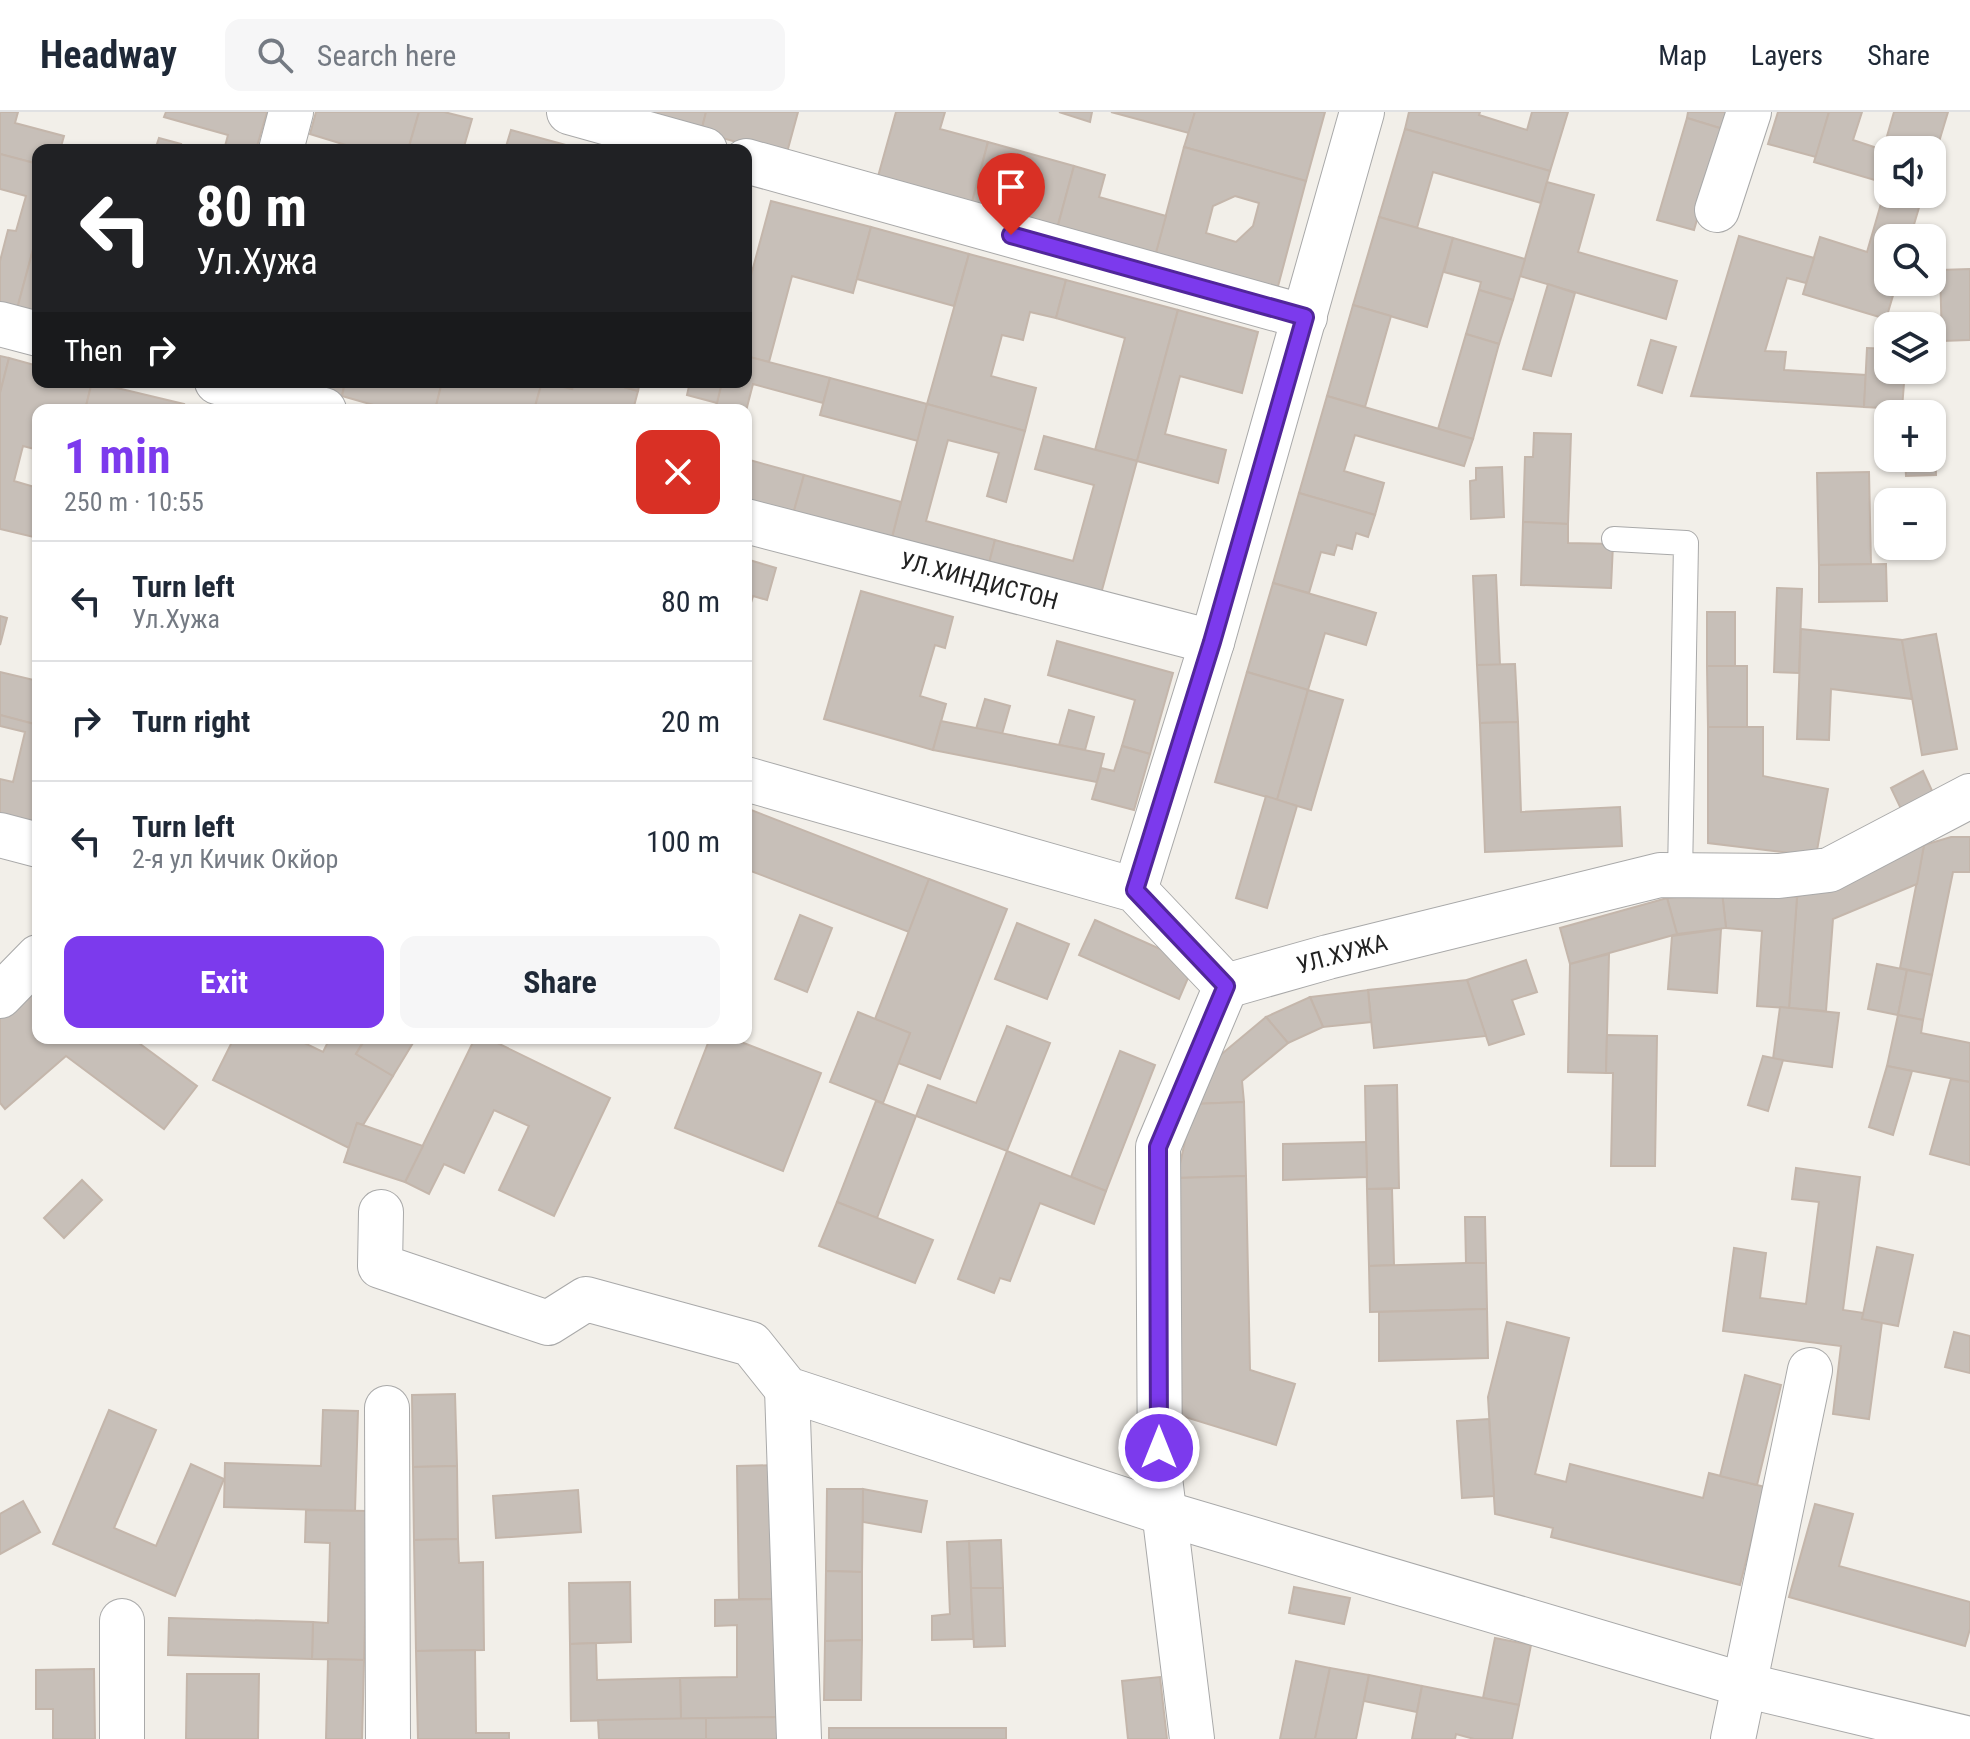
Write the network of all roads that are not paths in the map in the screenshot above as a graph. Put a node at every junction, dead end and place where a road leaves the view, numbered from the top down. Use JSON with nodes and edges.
{"nodes":[{"id":1,"x":291,"y":112,"type":"edge"},
{"id":2,"x":569,"y":112,"type":"edge"},
{"id":3,"x":1362,"y":112,"type":"edge"},
{"id":4,"x":1749,"y":112,"type":"edge"},
{"id":5,"x":283,"y":144,"type":"edge"},
{"id":6,"x":684,"y":144,"type":"edge"},
{"id":7,"x":752,"y":163,"type":"edge"},
{"id":8,"x":1717,"y":210,"type":"dead end"},
{"id":9,"x":1305,"y":317,"type":"junction"},
{"id":10,"x":0,"y":324,"type":"edge"},
{"id":11,"x":32,"y":332,"type":"edge"},
{"id":12,"x":240,"y":388,"type":"edge"},
{"id":13,"x":301,"y":404,"type":"edge"},
{"id":14,"x":752,"y":523,"type":"edge"},
{"id":15,"x":1614,"y":539,"type":"dead end"},
{"id":16,"x":1212,"y":642,"type":"junction"},
{"id":17,"x":752,"y":781,"type":"edge"},
{"id":18,"x":1970,"y":796,"type":"edge"},
{"id":19,"x":0,"y":835,"type":"edge"},
{"id":20,"x":32,"y":843,"type":"edge"},
{"id":21,"x":1680,"y":875,"type":"junction"},
{"id":22,"x":1135,"y":890,"type":"junction"},
{"id":23,"x":32,"y":963,"type":"edge"},
{"id":24,"x":1226,"y":986,"type":"junction"},
{"id":25,"x":0,"y":996,"type":"edge"},
{"id":26,"x":381,"y":1212,"type":"dead end"},
{"id":27,"x":1810,"y":1370,"type":"dead end"},
{"id":28,"x":787,"y":1389,"type":"junction"},
{"id":29,"x":387,"y":1408,"type":"dead end"},
{"id":30,"x":1164,"y":1513,"type":"junction"},
{"id":31,"x":122,"y":1621,"type":"dead end"},
{"id":32,"x":1744,"y":1685,"type":"junction"},
{"id":33,"x":122,"y":1739,"type":"edge"},
{"id":34,"x":388,"y":1739,"type":"edge"},
{"id":35,"x":799,"y":1739,"type":"edge"},
{"id":36,"x":1192,"y":1739,"type":"edge"},
{"id":37,"x":1733,"y":1739,"type":"edge"},
{"id":38,"x":1970,"y":1739,"type":"edge"}],
"edges":[{"from":1,"to":5,"type":"street"},
{"from":2,"to":6,"type":"street"},
{"from":3,"to":9,"type":"street"},
{"from":4,"to":8,"type":"street"},
{"from":7,"to":9,"type":"street"},
{"from":9,"to":16,"type":"street"},
{"from":10,"to":11,"type":"street"},
{"from":12,"to":13,"type":"street"},
{"from":14,"to":16,"type":"street","name":"УЛ.ХИНДИСТОН"},
{"from":15,"to":21,"type":"lane"},
{"from":16,"to":22,"type":"street"},
{"from":17,"to":22,"type":"street"},
{"from":18,"to":21,"type":"street","name":"УЛ.ХУЖА"},
{"from":19,"to":20,"type":"street"},
{"from":21,"to":24,"type":"street","name":"УЛ.ХУЖА"},
{"from":22,"to":24,"type":"street"},
{"from":23,"to":25,"type":"street"},
{"from":24,"to":30,"type":"street"},
{"from":26,"to":28,"type":"street"},
{"from":27,"to":32,"type":"street"},
{"from":28,"to":30,"type":"street"},
{"from":28,"to":35,"type":"street"},
{"from":29,"to":34,"type":"street"},
{"from":30,"to":32,"type":"street"},
{"from":30,"to":36,"type":"street"},
{"from":31,"to":33,"type":"street"},
{"from":32,"to":37,"type":"street"},
{"from":32,"to":38,"type":"street"}]}
